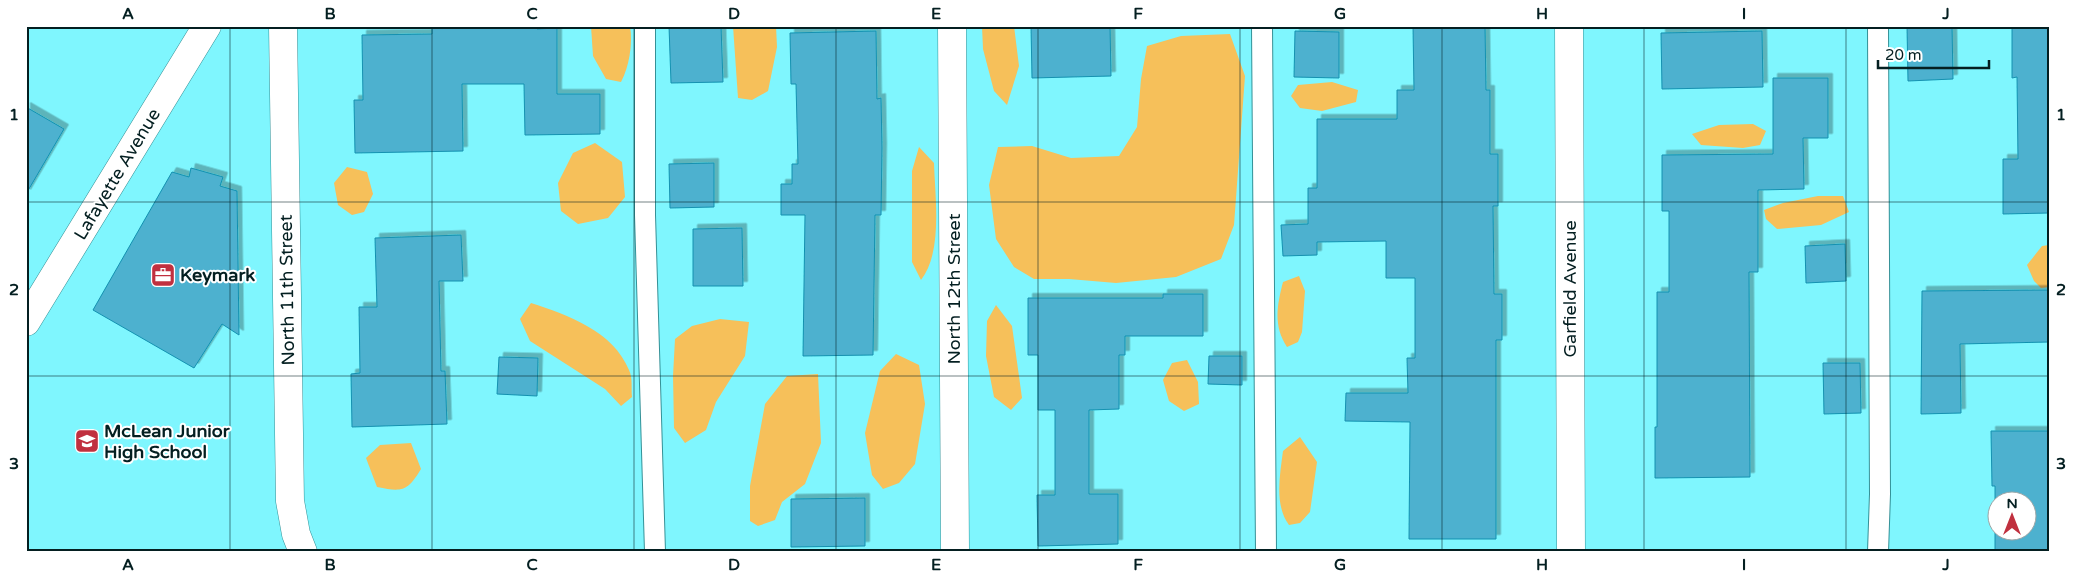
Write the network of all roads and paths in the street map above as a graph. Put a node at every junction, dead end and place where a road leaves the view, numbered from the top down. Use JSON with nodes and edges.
{"nodes":[{"id":1,"x":207,"y":26,"type":"edge"},
{"id":2,"x":283,"y":26,"type":"edge"},
{"id":3,"x":644,"y":26,"type":"edge"},
{"id":4,"x":952,"y":26,"type":"edge"},
{"id":5,"x":1262,"y":26,"type":"edge"},
{"id":6,"x":1569,"y":26,"type":"edge"},
{"id":7,"x":1878,"y":26,"type":"edge"},
{"id":8,"x":26,"y":322,"type":"edge"},
{"id":9,"x":303,"y":552,"type":"edge"},
{"id":10,"x":656,"y":552,"type":"edge"},
{"id":11,"x":956,"y":552,"type":"edge"},
{"id":12,"x":1266,"y":552,"type":"edge"},
{"id":13,"x":1571,"y":552,"type":"edge"},
{"id":14,"x":1878,"y":552,"type":"edge"}],
"edges":[{"from":1,"to":8,"type":"street","name":"Lafayette Avenue"},
{"from":2,"to":9,"type":"street","name":"North 11th Street"},
{"from":3,"to":10,"type":"lane"},
{"from":4,"to":11,"type":"street","name":"North 12th Street"},
{"from":5,"to":12,"type":"lane"},
{"from":6,"to":13,"type":"street","name":"Garfield Avenue"},
{"from":7,"to":14,"type":"lane"}]}
